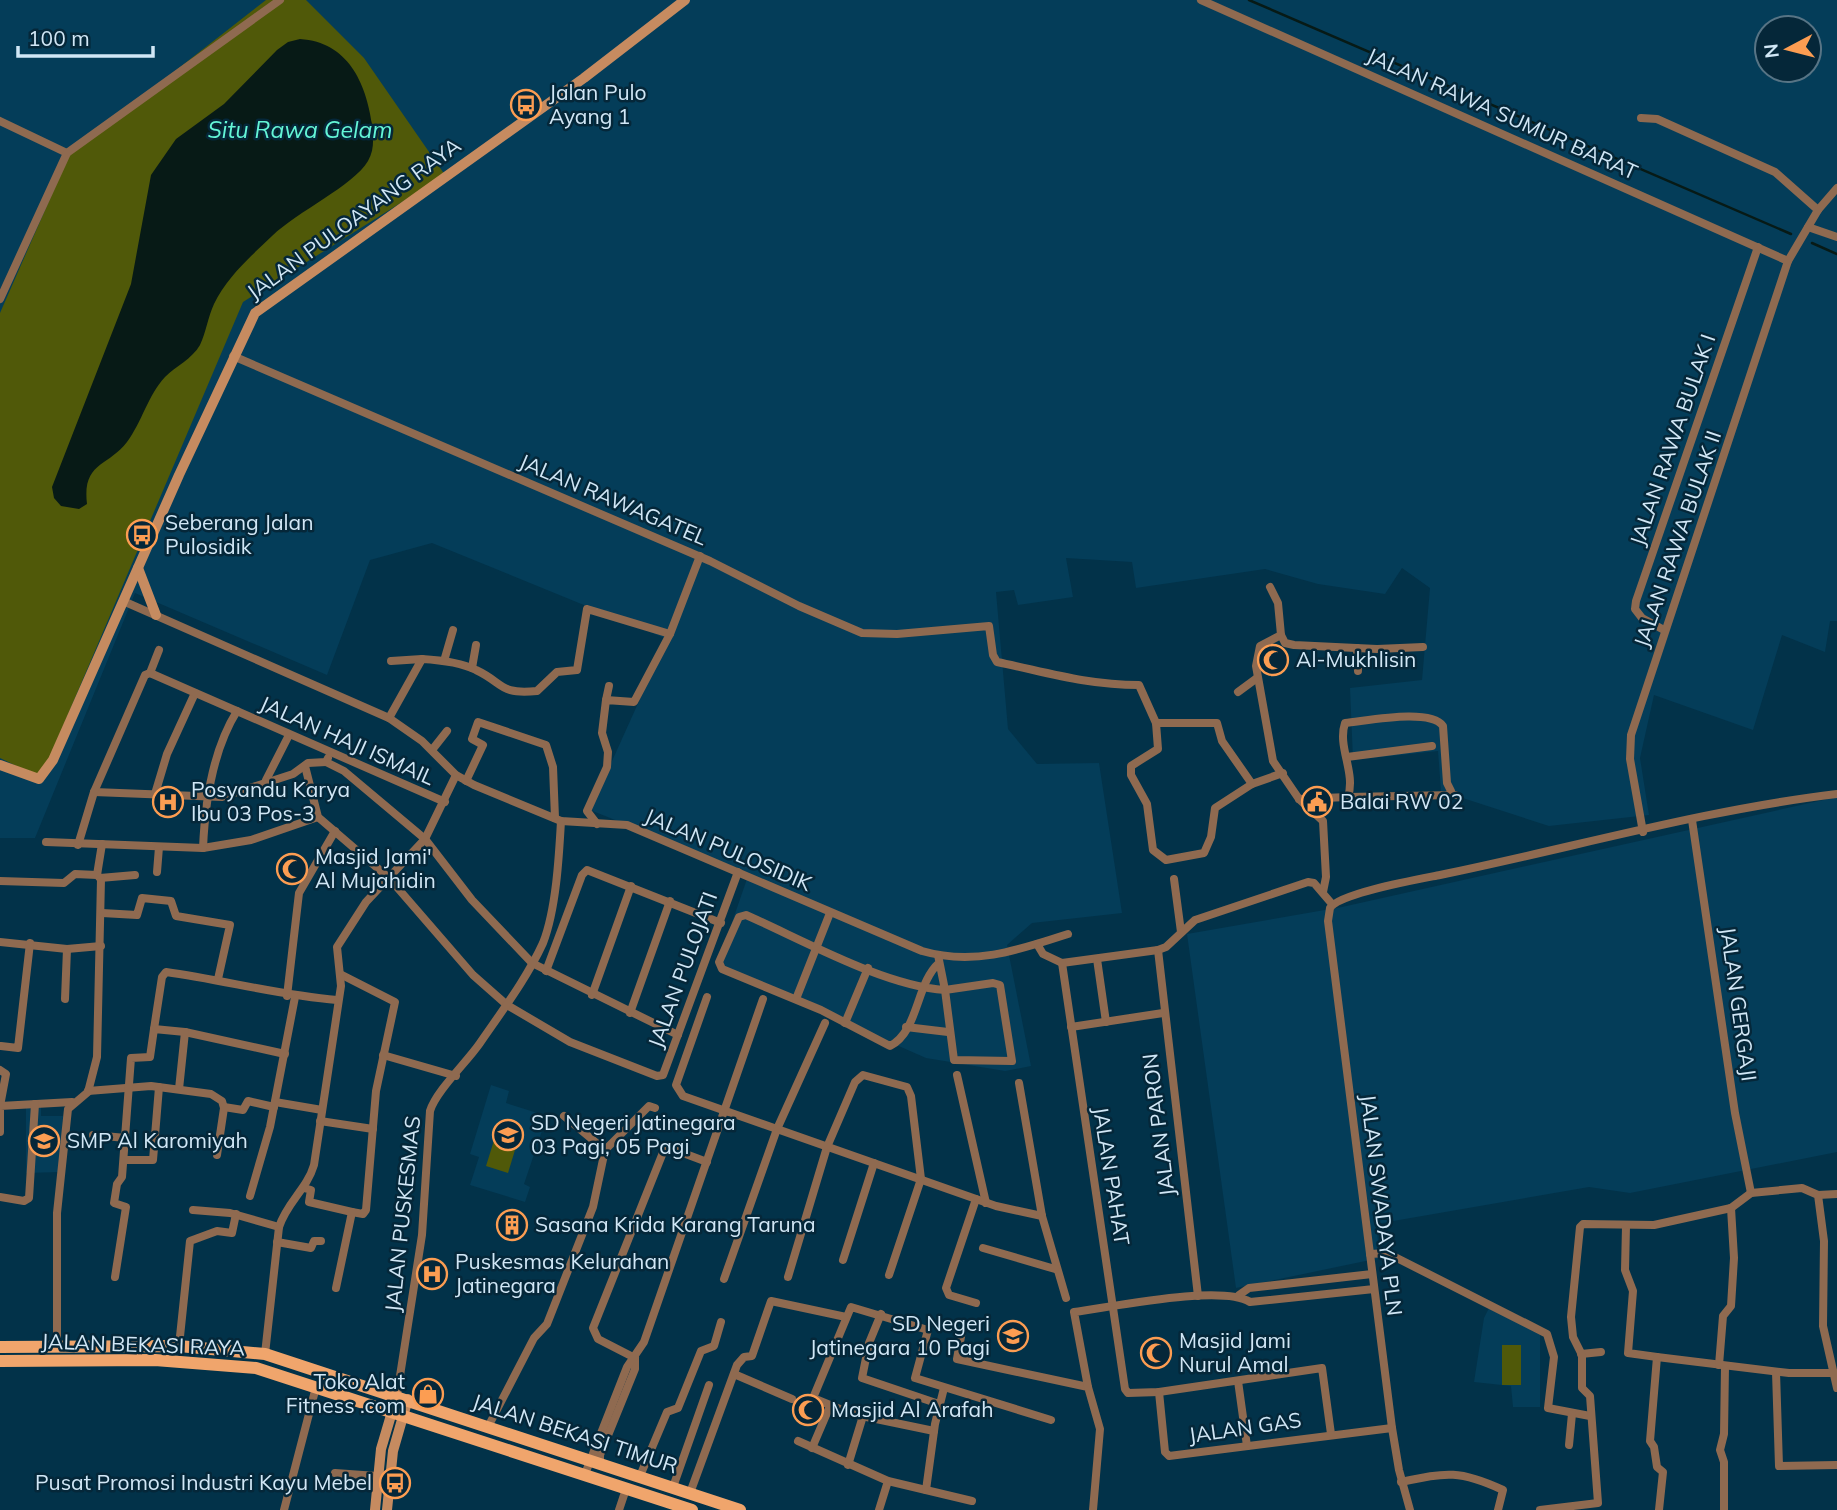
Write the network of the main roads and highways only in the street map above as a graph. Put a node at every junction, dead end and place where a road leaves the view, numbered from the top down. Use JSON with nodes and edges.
{"nodes":[{"id":1,"x":0,"y":1347,"type":"edge"},
{"id":2,"x":0,"y":1362,"type":"edge"},
{"id":3,"x":402,"y":1397,"type":"joint"},
{"id":4,"x":397,"y":1413,"type":"joint"},
{"id":5,"x":692,"y":1510,"type":"edge"},
{"id":6,"x":740,"y":1510,"type":"edge"}],
"edges":[{"from":1,"to":3,"type":"main road","name":"JALAN BEKASI RAYA"},
{"from":2,"to":4,"type":"main road","name":"JALAN BEKASI RAYA"},
{"from":3,"to":6,"type":"main road","name":"JALAN BEKASI TIMUR"},
{"from":4,"to":5,"type":"main road","name":"JALAN BEKASI TIMUR"}]}
